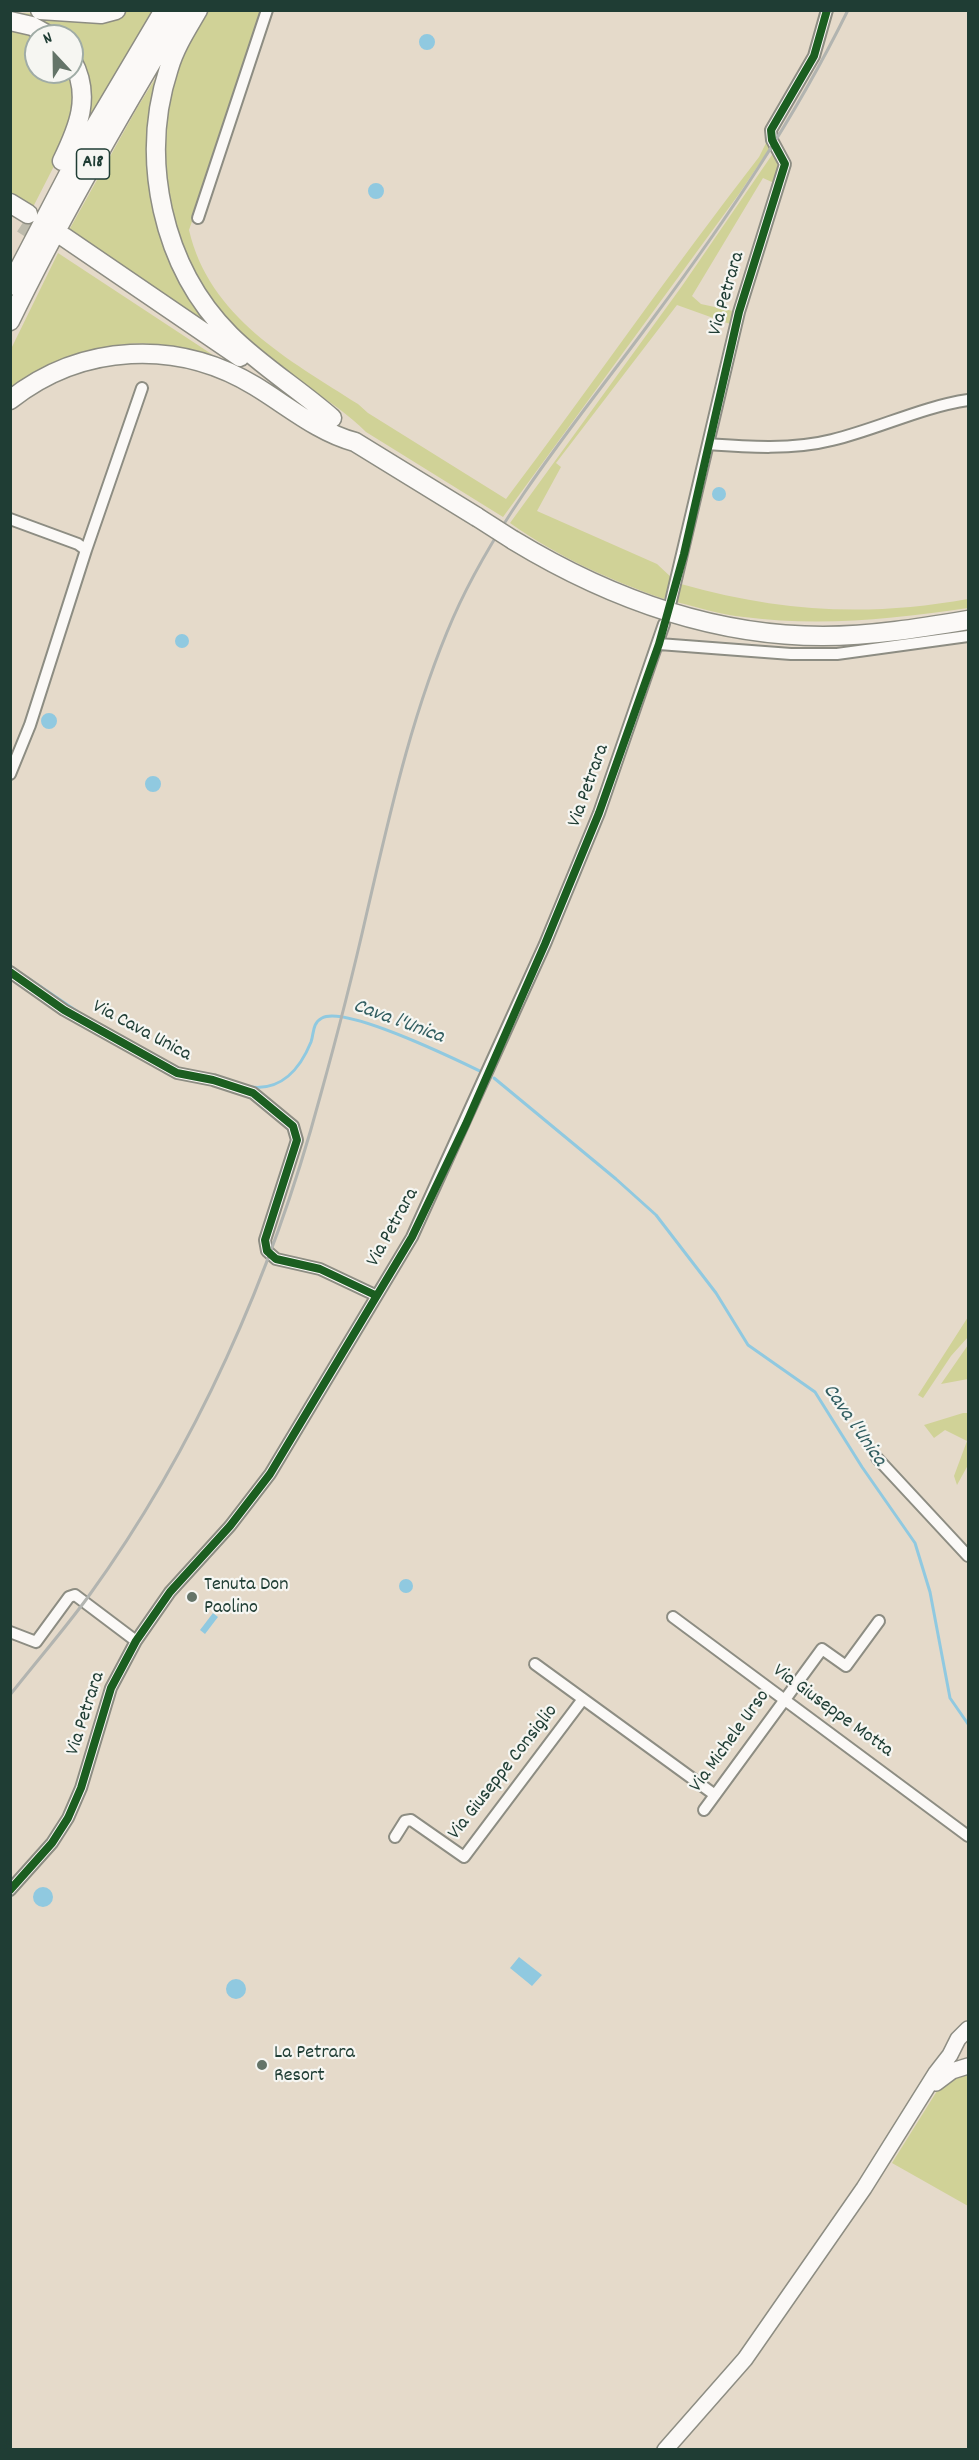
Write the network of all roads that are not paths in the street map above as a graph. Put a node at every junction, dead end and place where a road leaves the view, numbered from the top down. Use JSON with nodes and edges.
{"nodes":[{"id":1,"x":40,"y":10,"type":"edge"},
{"id":2,"x":116,"y":10,"type":"edge"},
{"id":3,"x":164,"y":10,"type":"edge"},
{"id":4,"x":183,"y":10,"type":"edge"},
{"id":5,"x":198,"y":10,"type":"edge"},
{"id":6,"x":267,"y":10,"type":"edge"},
{"id":7,"x":827,"y":10,"type":"edge"},
{"id":8,"x":80,"y":84,"type":"edge"},
{"id":9,"x":10,"y":203,"type":"edge"},
{"id":10,"x":20,"y":218,"type":"tunnel mouth"},
{"id":11,"x":198,"y":218,"type":"dead end"},
{"id":12,"x":10,"y":265,"type":"edge"},
{"id":13,"x":10,"y":285,"type":"edge"},
{"id":14,"x":10,"y":321,"type":"edge"},
{"id":15,"x":142,"y":388,"type":"dead end"},
{"id":16,"x":10,"y":399,"type":"edge"},
{"id":17,"x":969,"y":400,"type":"edge"},
{"id":18,"x":332,"y":418,"type":"junction"},
{"id":19,"x":355,"y":442,"type":"junction"},
{"id":20,"x":708,"y":444,"type":"junction"},
{"id":21,"x":399,"y":468,"type":"junction"},
{"id":22,"x":10,"y":519,"type":"edge"},
{"id":23,"x":86,"y":550,"type":"junction"},
{"id":24,"x":671,"y":601,"type":"dead end"},
{"id":25,"x":969,"y":620,"type":"edge"},
{"id":26,"x":664,"y":624,"type":"dead end"},
{"id":27,"x":969,"y":636,"type":"edge"},
{"id":28,"x":659,"y":644,"type":"junction"},
{"id":29,"x":10,"y":774,"type":"edge"},
{"id":30,"x":10,"y":972,"type":"edge"},
{"id":31,"x":375,"y":1295,"type":"junction"},
{"id":32,"x":878,"y":1458,"type":"dead end"},
{"id":33,"x":969,"y":1556,"type":"edge"},
{"id":34,"x":673,"y":1617,"type":"dead end"},
{"id":35,"x":879,"y":1621,"type":"dead end"},
{"id":36,"x":10,"y":1632,"type":"edge"},
{"id":37,"x":136,"y":1641,"type":"junction"},
{"id":38,"x":535,"y":1664,"type":"dead end"},
{"id":39,"x":583,"y":1699,"type":"junction"},
{"id":40,"x":785,"y":1699,"type":"junction"},
{"id":41,"x":715,"y":1795,"type":"junction"},
{"id":42,"x":704,"y":1810,"type":"dead end"},
{"id":43,"x":969,"y":1836,"type":"edge"},
{"id":44,"x":394,"y":1837,"type":"dead end"},
{"id":45,"x":10,"y":1890,"type":"edge"},
{"id":46,"x":968,"y":2031,"type":"edge"},
{"id":47,"x":955,"y":2044,"type":"junction"},
{"id":48,"x":969,"y":2065,"type":"edge"},
{"id":49,"x":913,"y":2114,"type":"junction"},
{"id":50,"x":665,"y":2450,"type":"edge"}],
"edges":[{"from":1,"to":2,"type":"highway"},
{"from":3,"to":13,"type":"highway","number":"A18"},
{"from":4,"to":14,"type":"highway","number":"A18"},
{"from":5,"to":18,"type":"highway"},
{"from":6,"to":11,"type":"street"},
{"from":7,"to":20,"type":"street","name":"Via Petrara"},
{"from":8,"to":12,"type":"highway"},
{"from":9,"to":10,"type":"highway"},
{"from":15,"to":23,"type":"street"},
{"from":16,"to":19,"type":"highway"},
{"from":17,"to":20,"type":"street"},
{"from":18,"to":19,"type":"highway"},
{"from":18,"to":21,"type":"highway"},
{"from":19,"to":21,"type":"highway"},
{"from":20,"to":24,"type":"street","name":"Via Petrara"},
{"from":21,"to":25,"type":"highway","bridge":true},
{"from":22,"to":23,"type":"street"},
{"from":23,"to":29,"type":"street"},
{"from":26,"to":28,"type":"street","name":"Via Petrara"},
{"from":27,"to":28,"type":"street"},
{"from":28,"to":31,"type":"street","name":"Via Petrara"},
{"from":30,"to":31,"type":"street","name":"Via Cava Unica"},
{"from":31,"to":37,"type":"street","name":"Via Petrara"},
{"from":32,"to":33,"type":"street"},
{"from":34,"to":40,"type":"street","name":"Via Giuseppe Motta"},
{"from":35,"to":40,"type":"street","name":"Via Michele Urso"},
{"from":36,"to":37,"type":"street"},
{"from":37,"to":45,"type":"street","name":"Via Petrara"},
{"from":38,"to":39,"type":"street"},
{"from":39,"to":41,"type":"street"},
{"from":39,"to":44,"type":"street","name":"Via Giuseppe Consiglio"},
{"from":40,"to":41,"type":"street","name":"Via Michele Urso"},
{"from":40,"to":43,"type":"street","name":"Via Giuseppe Motta"},
{"from":41,"to":42,"type":"street","name":"Via Michele Urso"},
{"from":46,"to":47,"type":"main road"},
{"from":47,"to":48,"type":"main road"},
{"from":47,"to":49,"type":"main road"},
{"from":48,"to":49,"type":"main road"},
{"from":49,"to":50,"type":"main road"}]}
